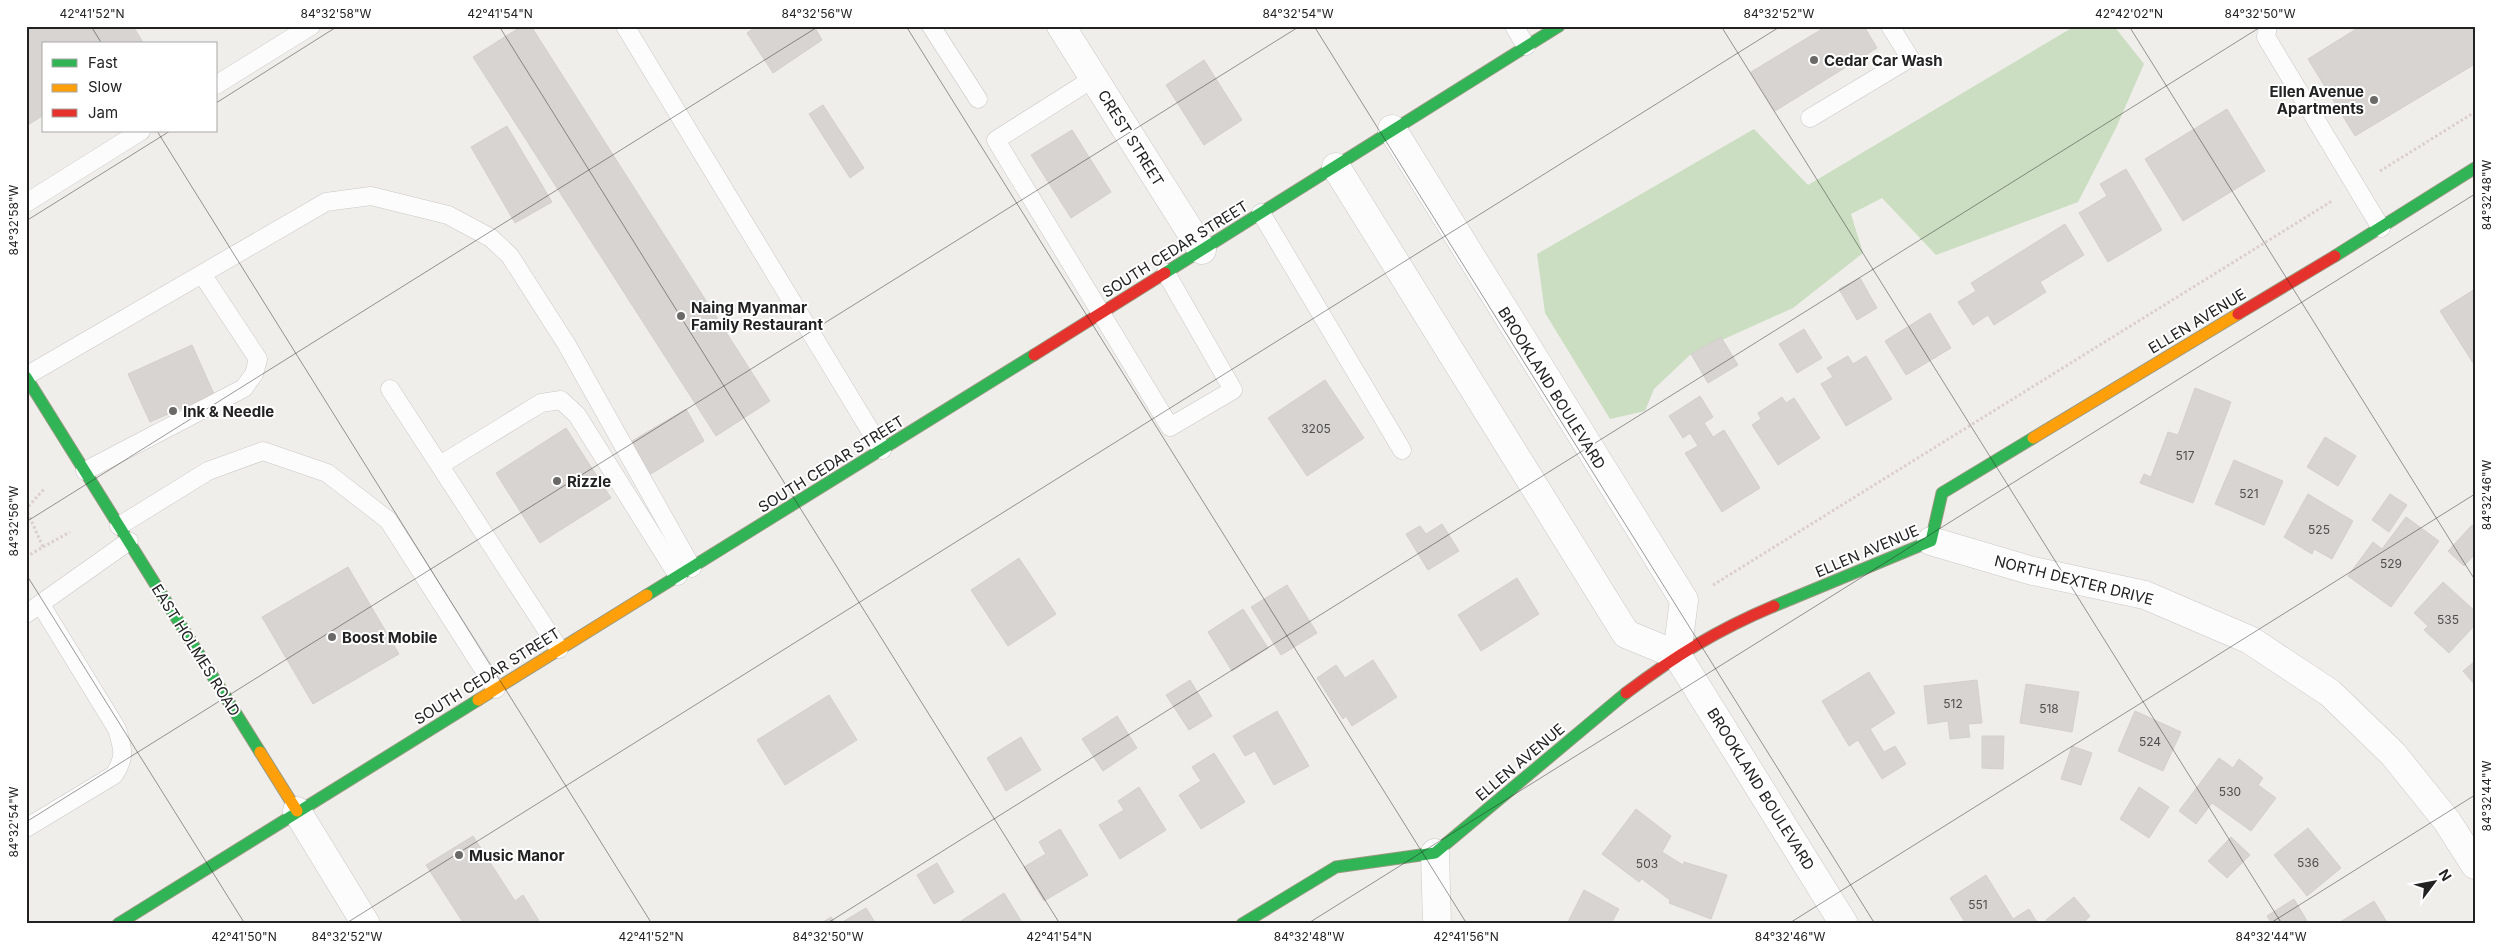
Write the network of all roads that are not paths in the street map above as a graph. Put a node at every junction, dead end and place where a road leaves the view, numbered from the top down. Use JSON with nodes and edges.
{"nodes":[{"id":1,"x":311,"y":26,"type":"edge"},
{"id":2,"x":625,"y":26,"type":"edge"},
{"id":3,"x":931,"y":26,"type":"edge"},
{"id":4,"x":1061,"y":26,"type":"edge"},
{"id":5,"x":1514,"y":26,"type":"edge"},
{"id":6,"x":1559,"y":26,"type":"edge"},
{"id":7,"x":1890,"y":26,"type":"edge"},
{"id":8,"x":2268,"y":26,"type":"edge"},
{"id":9,"x":1526,"y":46,"type":"junction"},
{"id":10,"x":1094,"y":78,"type":"junction"},
{"id":11,"x":218,"y":84,"type":"edge"},
{"id":12,"x":978,"y":99,"type":"dead end"},
{"id":13,"x":1810,"y":118,"type":"dead end"},
{"id":14,"x":1392,"y":129,"type":"junction"},
{"id":15,"x":140,"y":132,"type":"edge"},
{"id":16,"x":1336,"y":167,"type":"junction"},
{"id":17,"x":2475,"y":168,"type":"edge"},
{"id":18,"x":26,"y":203,"type":"edge"},
{"id":19,"x":1261,"y":213,"type":"junction"},
{"id":20,"x":2381,"y":228,"type":"junction"},
{"id":21,"x":1202,"y":250,"type":"junction"},
{"id":22,"x":1166,"y":273,"type":"junction"},
{"id":23,"x":202,"y":274,"type":"junction"},
{"id":24,"x":1100,"y":314,"type":"junction"},
{"id":25,"x":26,"y":377,"type":"edge"},
{"id":26,"x":390,"y":389,"type":"dead end"},
{"id":27,"x":882,"y":450,"type":"junction"},
{"id":28,"x":1402,"y":450,"type":"dead end"},
{"id":29,"x":440,"y":465,"type":"junction"},
{"id":30,"x":85,"y":471,"type":"junction"},
{"id":31,"x":119,"y":526,"type":"junction"},
{"id":32,"x":129,"y":541,"type":"junction"},
{"id":33,"x":1931,"y":541,"type":"junction"},
{"id":34,"x":685,"y":572,"type":"junction"},
{"id":35,"x":34,"y":609,"type":"edge"},
{"id":36,"x":559,"y":649,"type":"junction"},
{"id":37,"x":1677,"y":655,"type":"junction"},
{"id":38,"x":496,"y":689,"type":"junction"},
{"id":39,"x":297,"y":811,"type":"junction"},
{"id":40,"x":26,"y":828,"type":"edge"},
{"id":41,"x":1435,"y":852,"type":"junction"},
{"id":42,"x":2475,"y":865,"type":"edge"},
{"id":43,"x":118,"y":924,"type":"edge"},
{"id":44,"x":366,"y":924,"type":"edge"},
{"id":45,"x":1242,"y":924,"type":"edge"},
{"id":46,"x":1437,"y":924,"type":"edge"},
{"id":47,"x":1844,"y":924,"type":"edge"}],
"edges":[{"from":1,"to":11,"type":"lane"},
{"from":2,"to":27,"type":"lane"},
{"from":3,"to":12,"type":"lane"},
{"from":4,"to":10,"type":"street","name":"CREST STREET"},
{"from":5,"to":9,"type":"lane"},
{"from":6,"to":9,"type":"street","name":"SOUTH CEDAR STREET"},
{"from":7,"to":13,"type":"lane"},
{"from":8,"to":20,"type":"lane"},
{"from":9,"to":14,"type":"street","name":"SOUTH CEDAR STREET"},
{"from":10,"to":21,"type":"street","name":"CREST STREET"},
{"from":10,"to":24,"type":"lane"},
{"from":14,"to":16,"type":"street","name":"SOUTH CEDAR STREET"},
{"from":14,"to":37,"type":"street","name":"BROOKLAND BOULEVARD"},
{"from":15,"to":18,"type":"lane"},
{"from":16,"to":19,"type":"street","name":"SOUTH CEDAR STREET"},
{"from":16,"to":37,"type":"street"},
{"from":17,"to":20,"type":"street","name":"ELLEN AVENUE"},
{"from":19,"to":21,"type":"street","name":"SOUTH CEDAR STREET"},
{"from":19,"to":28,"type":"lane"},
{"from":20,"to":33,"type":"street","name":"ELLEN AVENUE"},
{"from":21,"to":22,"type":"street","name":"SOUTH CEDAR STREET"},
{"from":22,"to":24,"type":"street","name":"SOUTH CEDAR STREET"},
{"from":22,"to":24,"type":"lane"},
{"from":23,"to":25,"type":"lane"},
{"from":23,"to":30,"type":"lane"},
{"from":23,"to":34,"type":"lane"},
{"from":24,"to":27,"type":"street","name":"SOUTH CEDAR STREET"},
{"from":25,"to":30,"type":"street","name":"EAST HOLMES ROAD"},
{"from":26,"to":29,"type":"lane"},
{"from":27,"to":34,"type":"street","name":"SOUTH CEDAR STREET"},
{"from":29,"to":34,"type":"lane"},
{"from":29,"to":36,"type":"lane"},
{"from":30,"to":31,"type":"street","name":"EAST HOLMES ROAD"},
{"from":31,"to":32,"type":"street","name":"EAST HOLMES ROAD"},
{"from":31,"to":38,"type":"lane"},
{"from":32,"to":35,"type":"lane"},
{"from":32,"to":39,"type":"street","name":"EAST HOLMES ROAD"},
{"from":33,"to":37,"type":"street","name":"ELLEN AVENUE"},
{"from":33,"to":42,"type":"street","name":"NORTH DEXTER DRIVE"},
{"from":34,"to":36,"type":"street","name":"SOUTH CEDAR STREET"},
{"from":35,"to":40,"type":"lane"},
{"from":36,"to":38,"type":"street","name":"SOUTH CEDAR STREET"},
{"from":37,"to":41,"type":"street","name":"ELLEN AVENUE"},
{"from":37,"to":47,"type":"street","name":"BROOKLAND BOULEVARD"},
{"from":38,"to":39,"type":"street","name":"SOUTH CEDAR STREET"},
{"from":39,"to":43,"type":"street","name":"SOUTH CEDAR STREET"},
{"from":39,"to":44,"type":"street","name":"EAST HOLMES ROAD"},
{"from":41,"to":45,"type":"street"},
{"from":41,"to":46,"type":"street"}]}
